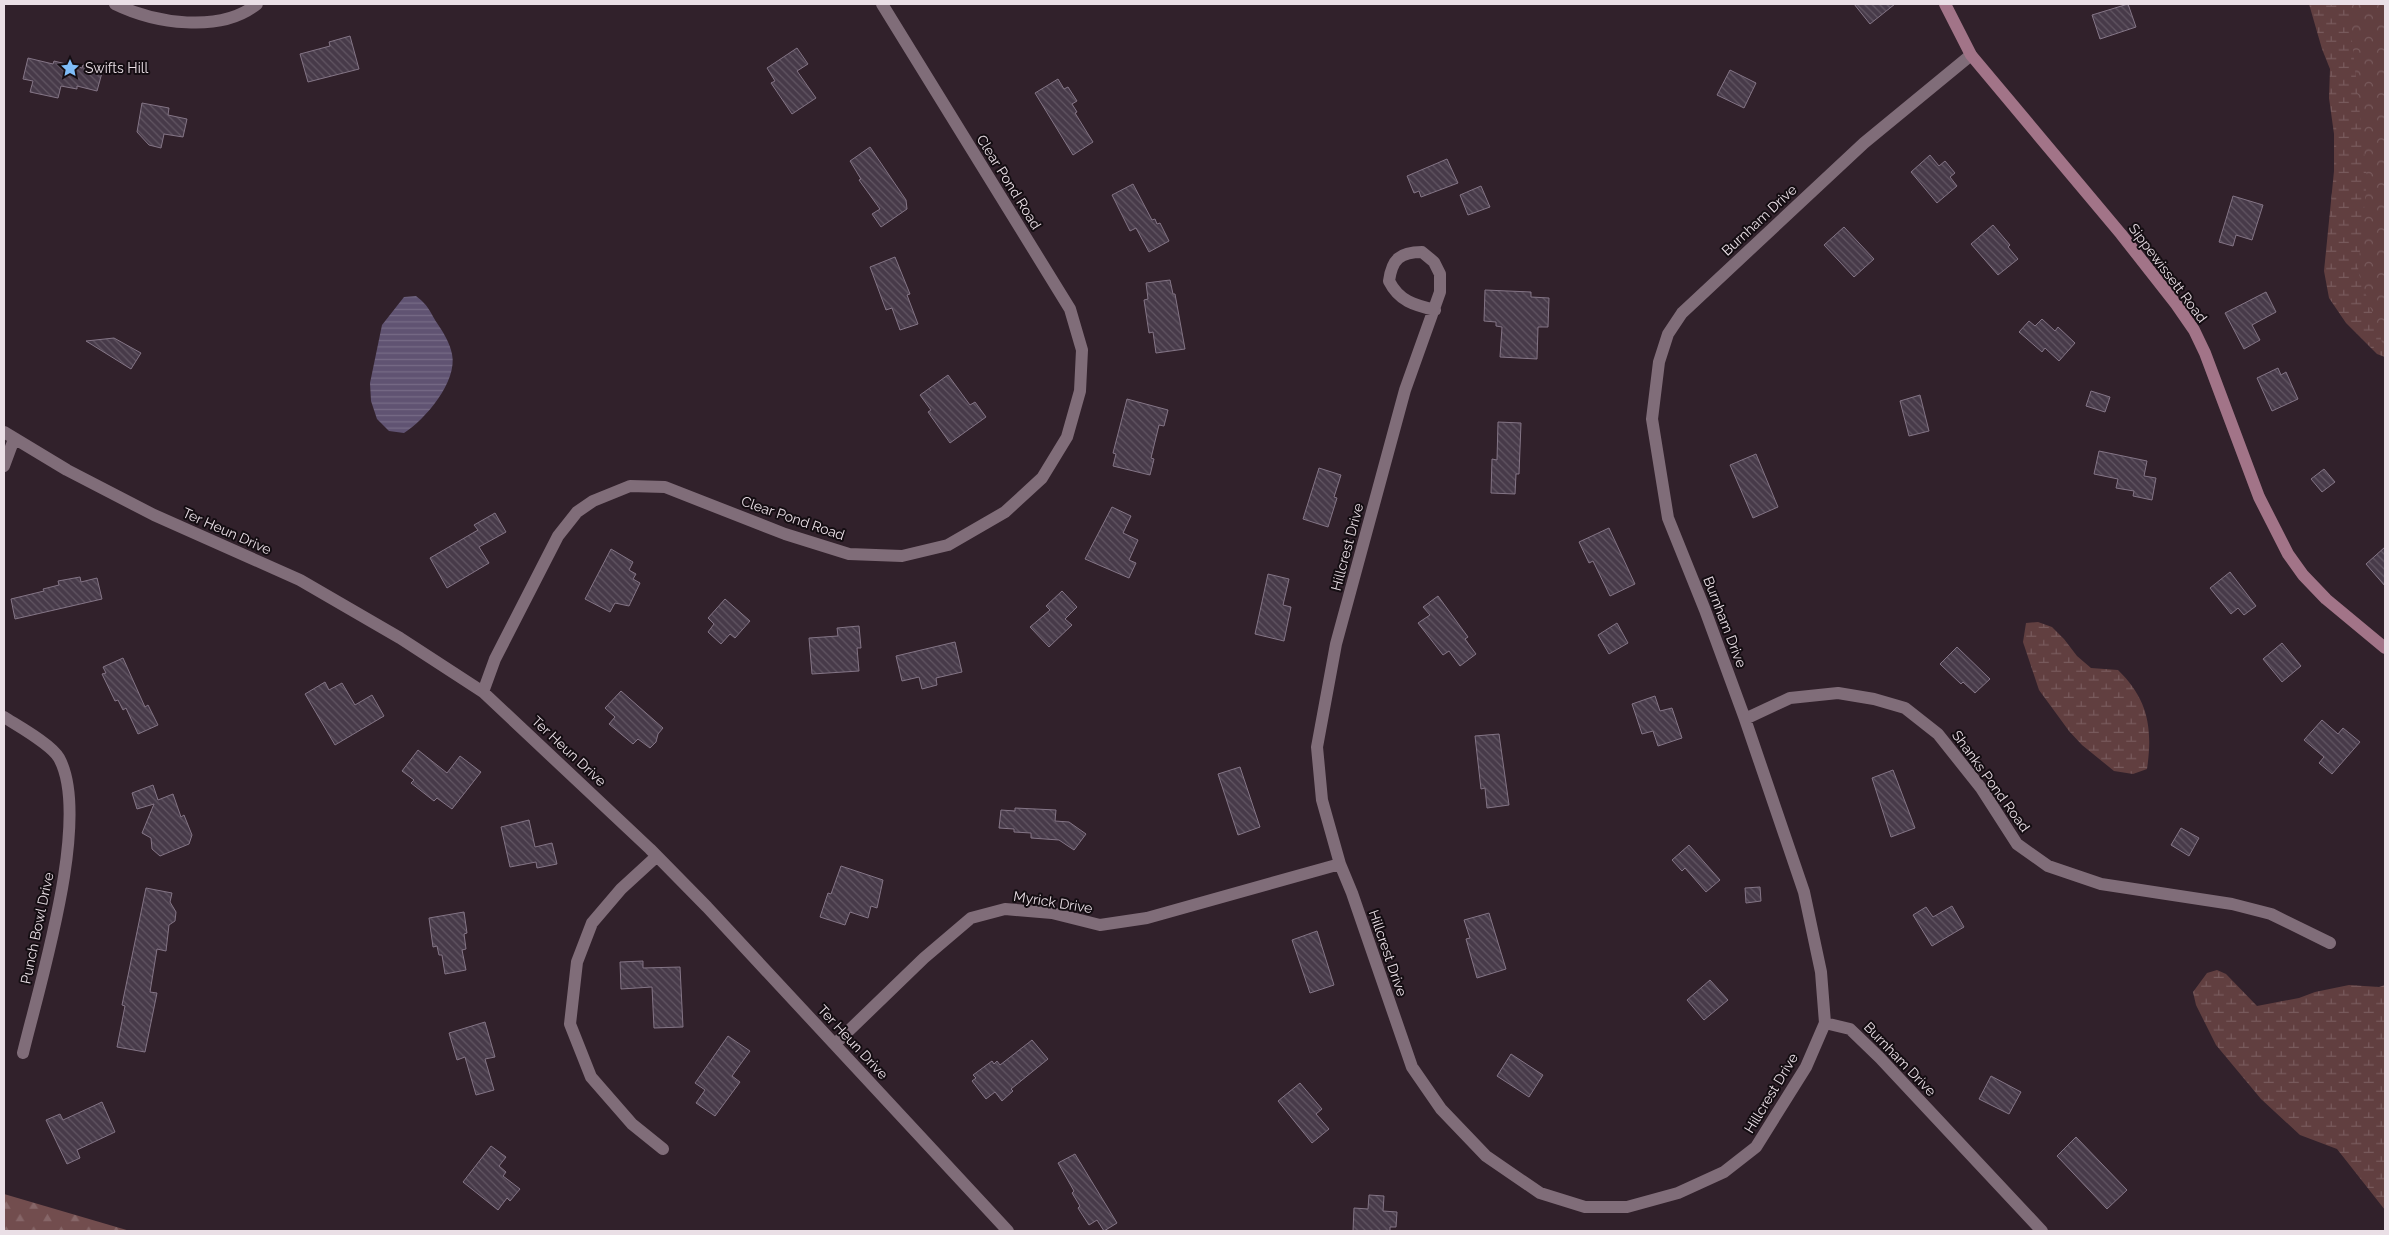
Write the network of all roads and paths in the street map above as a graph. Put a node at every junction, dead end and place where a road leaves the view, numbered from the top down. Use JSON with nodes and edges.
{"nodes":[{"id":1,"x":115,"y":4,"type":"edge"},
{"id":2,"x":257,"y":4,"type":"edge"},
{"id":3,"x":882,"y":4,"type":"edge"},
{"id":4,"x":1945,"y":4,"type":"edge"},
{"id":5,"x":1971,"y":55,"type":"junction"},
{"id":6,"x":1435,"y":310,"type":"junction"},
{"id":7,"x":9,"y":436,"type":"edge"},
{"id":8,"x":4,"y":466,"type":"edge"},
{"id":9,"x":2385,"y":648,"type":"edge"},
{"id":10,"x":483,"y":692,"type":"junction"},
{"id":11,"x":4,"y":717,"type":"edge"},
{"id":12,"x":1745,"y":719,"type":"junction"},
{"id":13,"x":657,"y":856,"type":"junction"},
{"id":14,"x":1340,"y":864,"type":"junction"},
{"id":15,"x":2330,"y":943,"type":"dead end"},
{"id":16,"x":1825,"y":1023,"type":"junction"},
{"id":17,"x":835,"y":1044,"type":"junction"},
{"id":18,"x":23,"y":1053,"type":"dead end"},
{"id":19,"x":662,"y":1149,"type":"dead end"},
{"id":20,"x":1008,"y":1231,"type":"edge"},
{"id":21,"x":2042,"y":1231,"type":"edge"}],
"edges":[{"from":1,"to":2,"type":"street"},
{"from":3,"to":10,"type":"street","name":"Clear Pond Road"},
{"from":4,"to":5,"type":"main road","name":"Sippewissett Road"},
{"from":5,"to":9,"type":"main road","name":"Sippewissett Road"},
{"from":5,"to":12,"type":"street","name":"Burnham Drive"},
{"from":6,"to":6,"type":"street","name":"Hillcrest Drive"},
{"from":6,"to":14,"type":"street","name":"Hillcrest Drive"},
{"from":7,"to":8,"type":"street"},
{"from":7,"to":10,"type":"street","name":"Ter Heun Drive"},
{"from":10,"to":13,"type":"street","name":"Ter Heun Drive"},
{"from":11,"to":18,"type":"street","name":"Punch Bowl Drive"},
{"from":12,"to":15,"type":"street","name":"Shanks Pond Road"},
{"from":12,"to":16,"type":"street","name":"Burnham Drive"},
{"from":13,"to":17,"type":"street","name":"Ter Heun Drive"},
{"from":13,"to":19,"type":"street"},
{"from":14,"to":16,"type":"street","name":"Hillcrest Drive"},
{"from":14,"to":17,"type":"street","name":"Myrick Drive"},
{"from":16,"to":21,"type":"street","name":"Burnham Drive"},
{"from":17,"to":20,"type":"street","name":"Ter Heun Drive"}]}
